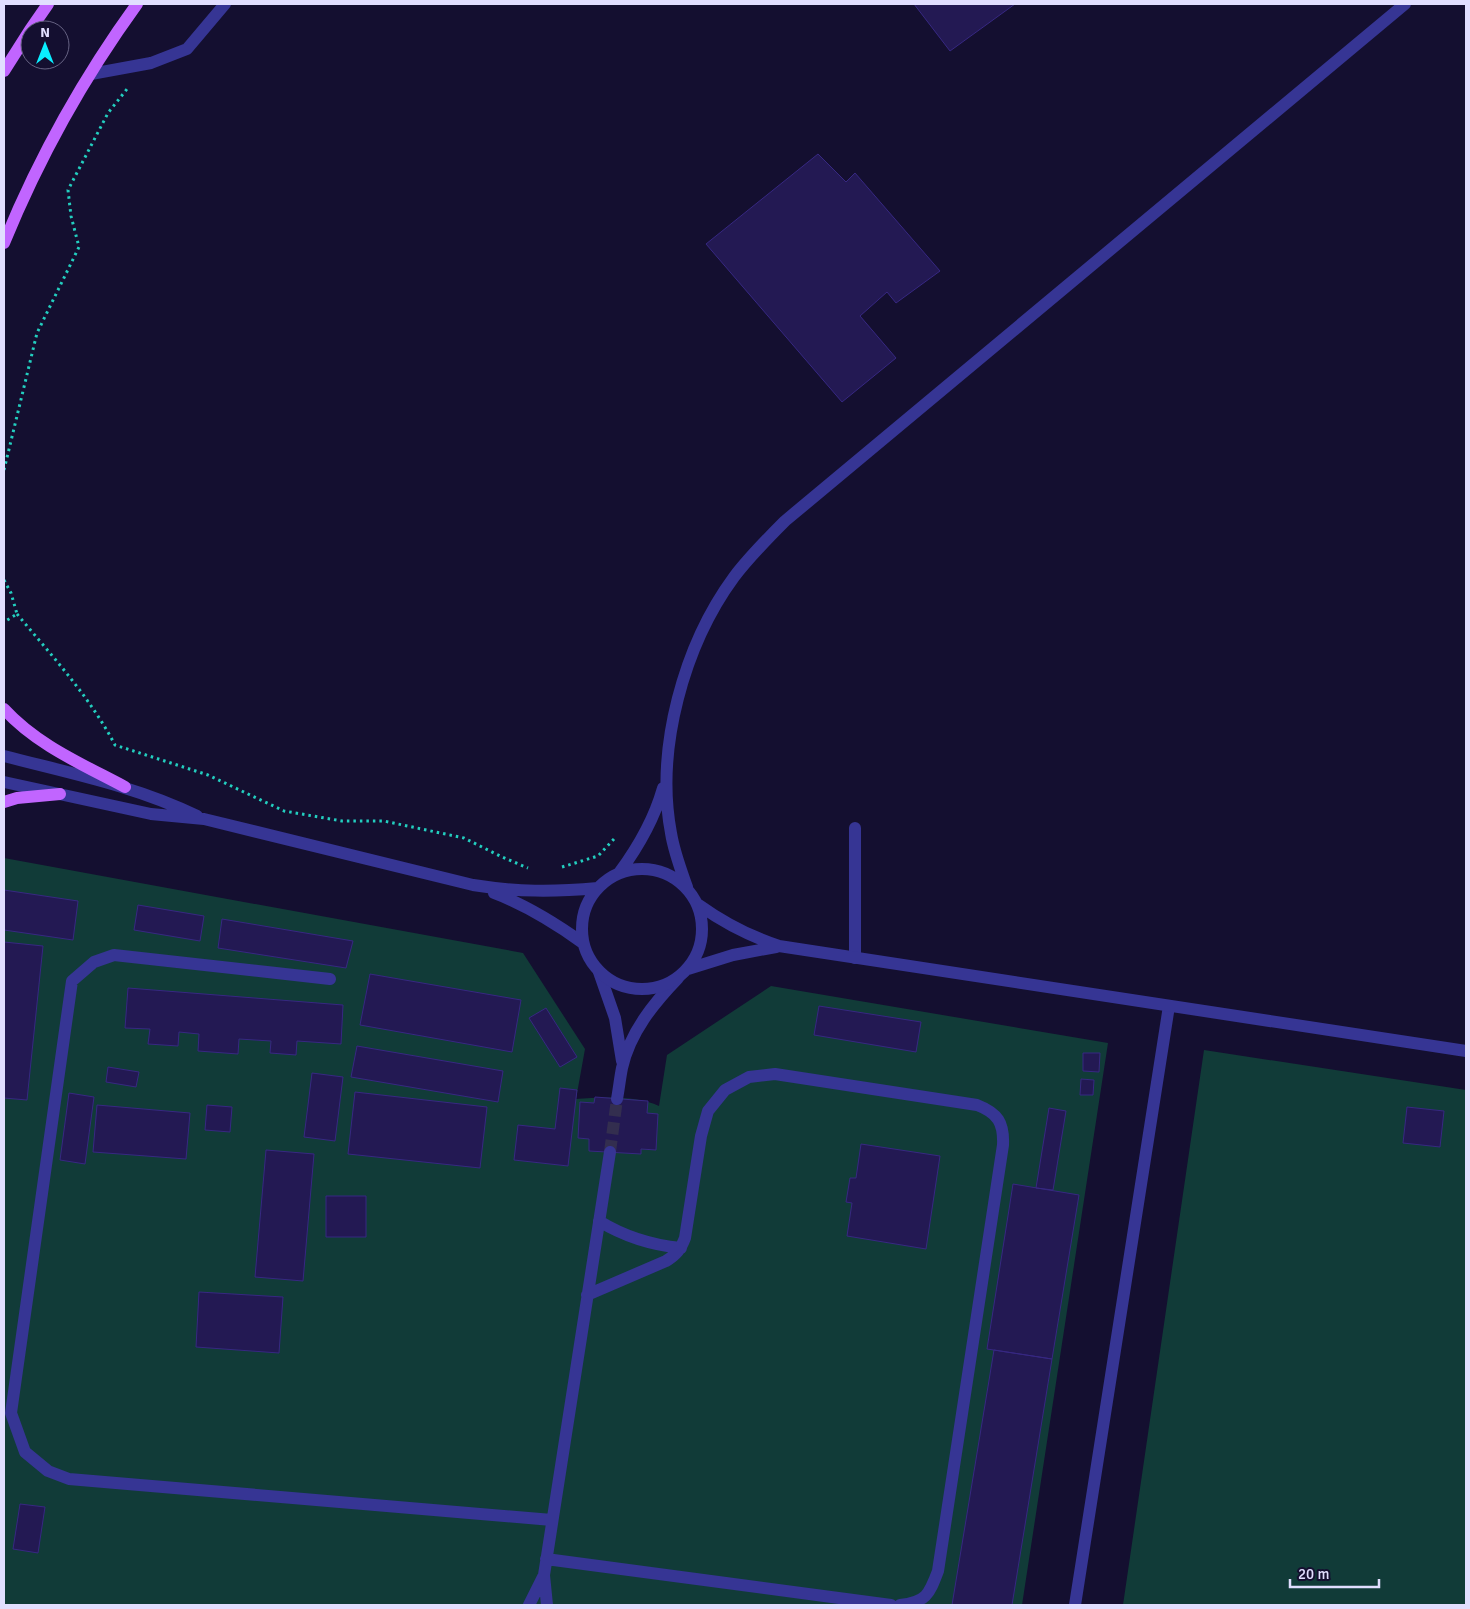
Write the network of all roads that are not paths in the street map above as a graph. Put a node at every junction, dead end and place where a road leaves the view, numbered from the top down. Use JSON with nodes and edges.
{"nodes":[{"id":1,"x":48,"y":4,"type":"edge"},
{"id":2,"x":137,"y":4,"type":"edge"},
{"id":3,"x":225,"y":4,"type":"edge"},
{"id":4,"x":1405,"y":4,"type":"edge"},
{"id":5,"x":37,"y":20,"type":"edge"},
{"id":6,"x":20,"y":46,"type":"edge"},
{"id":7,"x":4,"y":71,"type":"edge"},
{"id":8,"x":91,"y":74,"type":"junction"},
{"id":9,"x":4,"y":243,"type":"edge"},
{"id":10,"x":4,"y":709,"type":"edge"},
{"id":11,"x":4,"y":756,"type":"edge"},
{"id":12,"x":666,"y":776,"type":"junction"},
{"id":13,"x":4,"y":782,"type":"edge"},
{"id":14,"x":125,"y":787,"type":"junction"},
{"id":15,"x":60,"y":794,"type":"junction"},
{"id":16,"x":4,"y":802,"type":"edge"},
{"id":17,"x":204,"y":819,"type":"junction"},
{"id":18,"x":855,"y":828,"type":"dead end"},
{"id":19,"x":619,"y":873,"type":"junction"},
{"id":20,"x":473,"y":885,"type":"junction"},
{"id":21,"x":598,"y":888,"type":"junction"},
{"id":22,"x":687,"y":888,"type":"junction"},
{"id":23,"x":699,"y":905,"type":"junction"},
{"id":24,"x":583,"y":943,"type":"junction"},
{"id":25,"x":779,"y":946,"type":"junction"},
{"id":26,"x":855,"y":958,"type":"junction"},
{"id":27,"x":688,"y":969,"type":"junction"},
{"id":28,"x":599,"y":972,"type":"junction"},
{"id":29,"x":678,"y":978,"type":"junction"},
{"id":30,"x":330,"y":979,"type":"dead end"},
{"id":31,"x":1170,"y":1006,"type":"junction"},
{"id":32,"x":1466,"y":1051,"type":"edge"},
{"id":33,"x":622,"y":1066,"type":"junction"},
{"id":34,"x":617,"y":1099,"type":"tunnel mouth"},
{"id":35,"x":610,"y":1152,"type":"tunnel mouth"},
{"id":36,"x":599,"y":1222,"type":"junction"},
{"id":37,"x":681,"y":1248,"type":"junction"},
{"id":38,"x":587,"y":1295,"type":"junction"},
{"id":39,"x":552,"y":1520,"type":"junction"},
{"id":40,"x":546,"y":1559,"type":"junction"},
{"id":41,"x":544,"y":1575,"type":"junction"},
{"id":42,"x":529,"y":1605,"type":"edge"},
{"id":43,"x":547,"y":1605,"type":"edge"},
{"id":44,"x":891,"y":1605,"type":"edge"},
{"id":45,"x":900,"y":1605,"type":"edge"},
{"id":46,"x":1076,"y":1605,"type":"edge"}],
"edges":[{"from":1,"to":5,"type":"main road"},
{"from":2,"to":8,"type":"main road"},
{"from":3,"to":8,"type":"street"},
{"from":4,"to":12,"type":"street"},
{"from":6,"to":7,"type":"main road"},
{"from":8,"to":9,"type":"main road"},
{"from":10,"to":14,"type":"main road"},
{"from":11,"to":14,"type":"street"},
{"from":12,"to":19,"type":"street"},
{"from":12,"to":22,"type":"street"},
{"from":13,"to":15,"type":"street"},
{"from":14,"to":17,"type":"street"},
{"from":15,"to":16,"type":"main road"},
{"from":15,"to":17,"type":"street"},
{"from":17,"to":20,"type":"street"},
{"from":18,"to":26,"type":"street"},
{"from":19,"to":21,"type":"street"},
{"from":19,"to":22,"type":"street"},
{"from":20,"to":21,"type":"street"},
{"from":20,"to":24,"type":"street"},
{"from":21,"to":24,"type":"street"},
{"from":22,"to":23,"type":"street"},
{"from":23,"to":25,"type":"street"},
{"from":23,"to":27,"type":"street"},
{"from":24,"to":28,"type":"street"},
{"from":25,"to":26,"type":"street"},
{"from":25,"to":27,"type":"street"},
{"from":26,"to":31,"type":"street"},
{"from":27,"to":29,"type":"street"},
{"from":28,"to":29,"type":"street"},
{"from":28,"to":33,"type":"street"},
{"from":29,"to":33,"type":"street"},
{"from":30,"to":39,"type":"street"},
{"from":31,"to":32,"type":"street"},
{"from":31,"to":46,"type":"street"},
{"from":33,"to":34,"type":"street"},
{"from":35,"to":36,"type":"street"},
{"from":36,"to":37,"type":"street"},
{"from":36,"to":38,"type":"street"},
{"from":37,"to":38,"type":"street"},
{"from":37,"to":45,"type":"street"},
{"from":38,"to":39,"type":"street"},
{"from":39,"to":40,"type":"street"},
{"from":40,"to":41,"type":"street"},
{"from":40,"to":44,"type":"street"},
{"from":41,"to":42,"type":"street"},
{"from":41,"to":43,"type":"street"}]}
